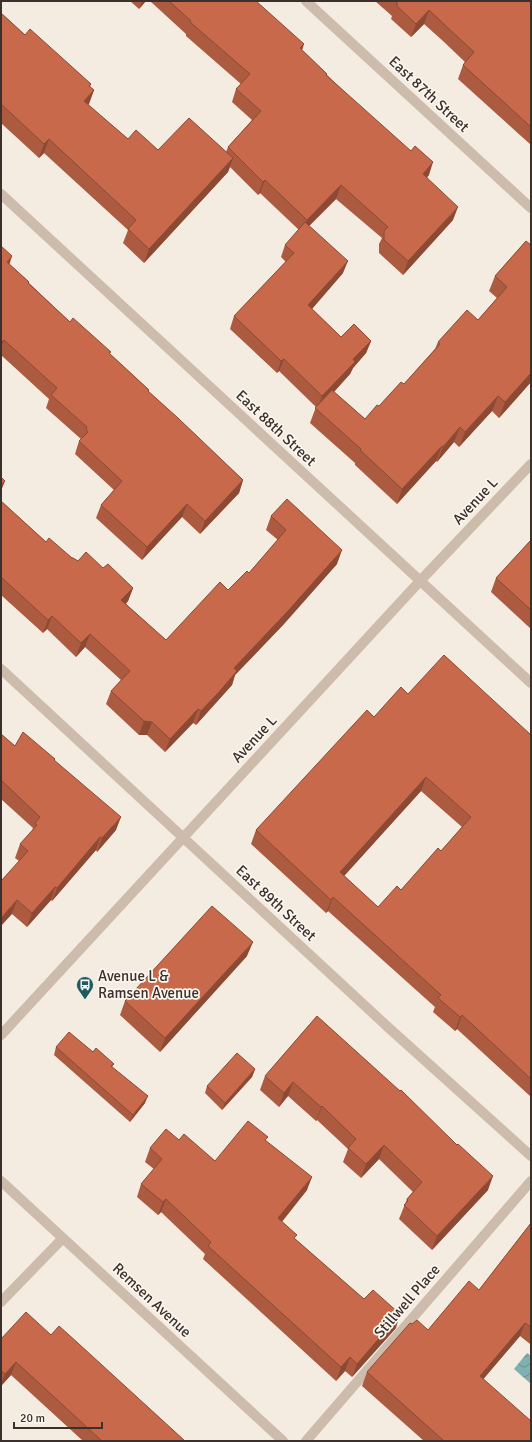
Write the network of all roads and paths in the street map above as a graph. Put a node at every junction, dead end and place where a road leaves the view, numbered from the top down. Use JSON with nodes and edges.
{"nodes":[{"id":1,"x":306,"y":1,"type":"edge"},
{"id":2,"x":1,"y":194,"type":"edge"},
{"id":3,"x":531,"y":208,"type":"edge"},
{"id":4,"x":531,"y":464,"type":"edge"},
{"id":5,"x":420,"y":581,"type":"junction"},
{"id":6,"x":1,"y":669,"type":"edge"},
{"id":7,"x":531,"y":683,"type":"edge"},
{"id":8,"x":183,"y":838,"type":"junction"},
{"id":9,"x":1,"y":1035,"type":"edge"},
{"id":10,"x":531,"y":1156,"type":"edge"},
{"id":11,"x":1,"y":1181,"type":"edge"},
{"id":12,"x":531,"y":1181,"type":"edge"},
{"id":13,"x":63,"y":1238,"type":"junction"},
{"id":14,"x":1,"y":1302,"type":"edge"},
{"id":15,"x":283,"y":1441,"type":"edge"},
{"id":16,"x":306,"y":1441,"type":"edge"}],
"edges":[{"from":1,"to":3,"type":"street","name":"East 87th Street"},
{"from":2,"to":5,"type":"street","name":"East 88th Street"},
{"from":4,"to":5,"type":"street","name":"Avenue L"},
{"from":5,"to":7,"type":"street","name":"East 88th Street"},
{"from":5,"to":8,"type":"street","name":"Avenue L"},
{"from":6,"to":8,"type":"street","name":"East 89th Street"},
{"from":8,"to":9,"type":"street","name":"Avenue L"},
{"from":8,"to":10,"type":"street","name":"East 89th Street"},
{"from":11,"to":13,"type":"street","name":"Remsen Avenue"},
{"from":12,"to":16,"type":"street","name":"Stillwell Place"},
{"from":13,"to":14,"type":"street"},
{"from":13,"to":15,"type":"street","name":"Remsen Avenue"}]}
